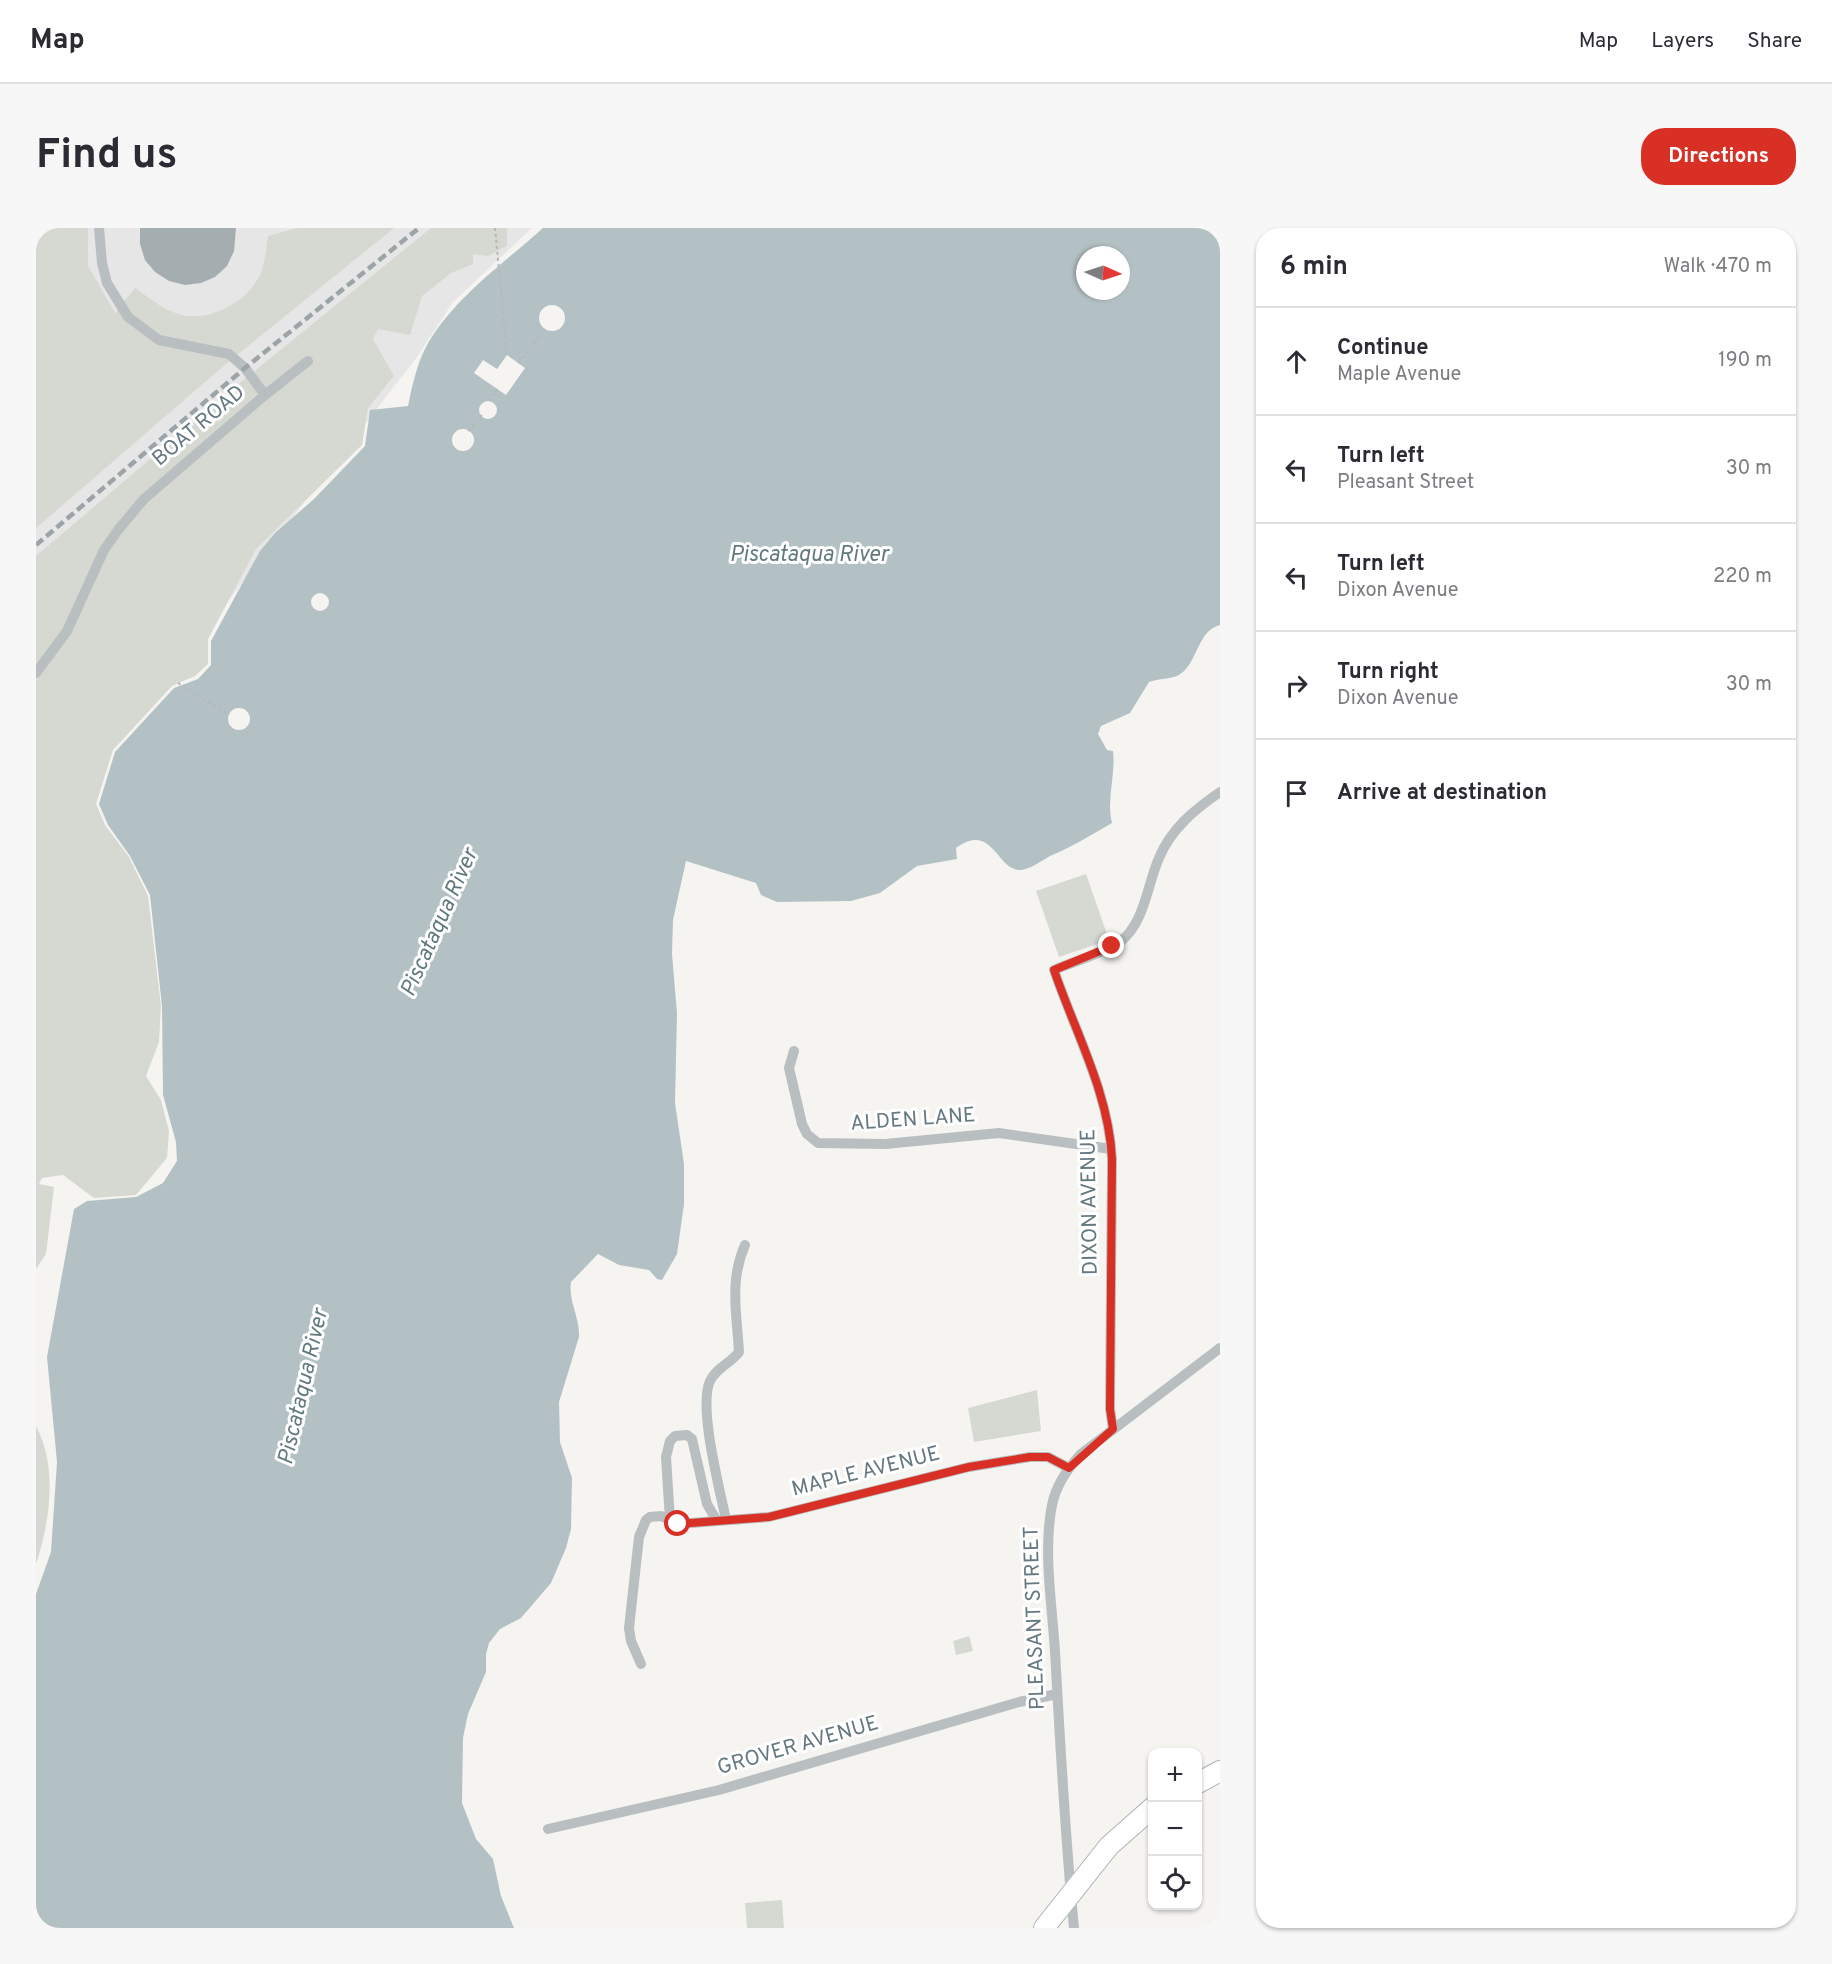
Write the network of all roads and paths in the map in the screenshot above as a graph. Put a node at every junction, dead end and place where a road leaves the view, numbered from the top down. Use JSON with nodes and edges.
{"nodes":[{"id":1,"x":99,"y":228,"type":"edge"},
{"id":2,"x":495,"y":228,"type":"edge"},
{"id":3,"x":545,"y":328,"type":"dead end"},
{"id":4,"x":507,"y":355,"type":"dead end"},
{"id":5,"x":308,"y":361,"type":"dead end"},
{"id":6,"x":519,"y":363,"type":"dead end"},
{"id":7,"x":497,"y":389,"type":"dead end"},
{"id":8,"x":265,"y":395,"type":"junction"},
{"id":9,"x":490,"y":401,"type":"dead end"},
{"id":10,"x":482,"y":415,"type":"dead end"},
{"id":11,"x":468,"y":430,"type":"dead end"},
{"id":12,"x":36,"y":673,"type":"edge"},
{"id":13,"x":178,"y":683,"type":"dead end"},
{"id":14,"x":229,"y":715,"type":"dead end"},
{"id":15,"x":1220,"y":792,"type":"edge"},
{"id":16,"x":794,"y":1051,"type":"dead end"},
{"id":17,"x":1111,"y":1149,"type":"junction"},
{"id":18,"x":745,"y":1245,"type":"dead end"},
{"id":19,"x":1220,"y":1348,"type":"edge"},
{"id":20,"x":1113,"y":1429,"type":"junction"},
{"id":21,"x":1069,"y":1468,"type":"junction"},
{"id":22,"x":670,"y":1520,"type":"junction"},
{"id":23,"x":721,"y":1520,"type":"junction"},
{"id":24,"x":641,"y":1664,"type":"dead end"},
{"id":25,"x":1057,"y":1694,"type":"junction"},
{"id":26,"x":1220,"y":1771,"type":"edge"},
{"id":27,"x":1202,"y":1780,"type":"edge"},
{"id":28,"x":1148,"y":1812,"type":"edge"},
{"id":29,"x":548,"y":1829,"type":"dead end"},
{"id":30,"x":1070,"y":1893,"type":"junction"},
{"id":31,"x":1044,"y":1928,"type":"edge"},
{"id":32,"x":1074,"y":1928,"type":"edge"}],
"edges":[{"from":1,"to":8,"type":"street","name":"BOAT ROAD"},
{"from":2,"to":4,"type":"path"},
{"from":3,"to":6,"type":"path"},
{"from":5,"to":8,"type":"street"},
{"from":7,"to":9,"type":"path"},
{"from":8,"to":12,"type":"street","name":"BOAT ROAD"},
{"from":10,"to":11,"type":"path"},
{"from":13,"to":14,"type":"path"},
{"from":15,"to":17,"type":"street","name":"DIXON AVENUE"},
{"from":16,"to":17,"type":"street","name":"ALDEN LANE"},
{"from":17,"to":20,"type":"street","name":"DIXON AVENUE"},
{"from":18,"to":23,"type":"street"},
{"from":19,"to":20,"type":"street","name":"PLEASANT STREET"},
{"from":20,"to":21,"type":"street","name":"PLEASANT STREET"},
{"from":21,"to":23,"type":"street","name":"MAPLE AVENUE"},
{"from":21,"to":25,"type":"street","name":"PLEASANT STREET"},
{"from":22,"to":23,"type":"street","name":"MAPLE AVENUE"},
{"from":22,"to":23,"type":"street"},
{"from":22,"to":24,"type":"street","name":"MAPLE AVENUE"},
{"from":25,"to":29,"type":"street","name":"GROVER AVENUE"},
{"from":25,"to":30,"type":"street","name":"PLEASANT STREET"},
{"from":26,"to":27,"type":"main road"},
{"from":28,"to":30,"type":"main road"},
{"from":30,"to":31,"type":"main road"},
{"from":30,"to":32,"type":"street","name":"PLEASANT STREET"}]}
